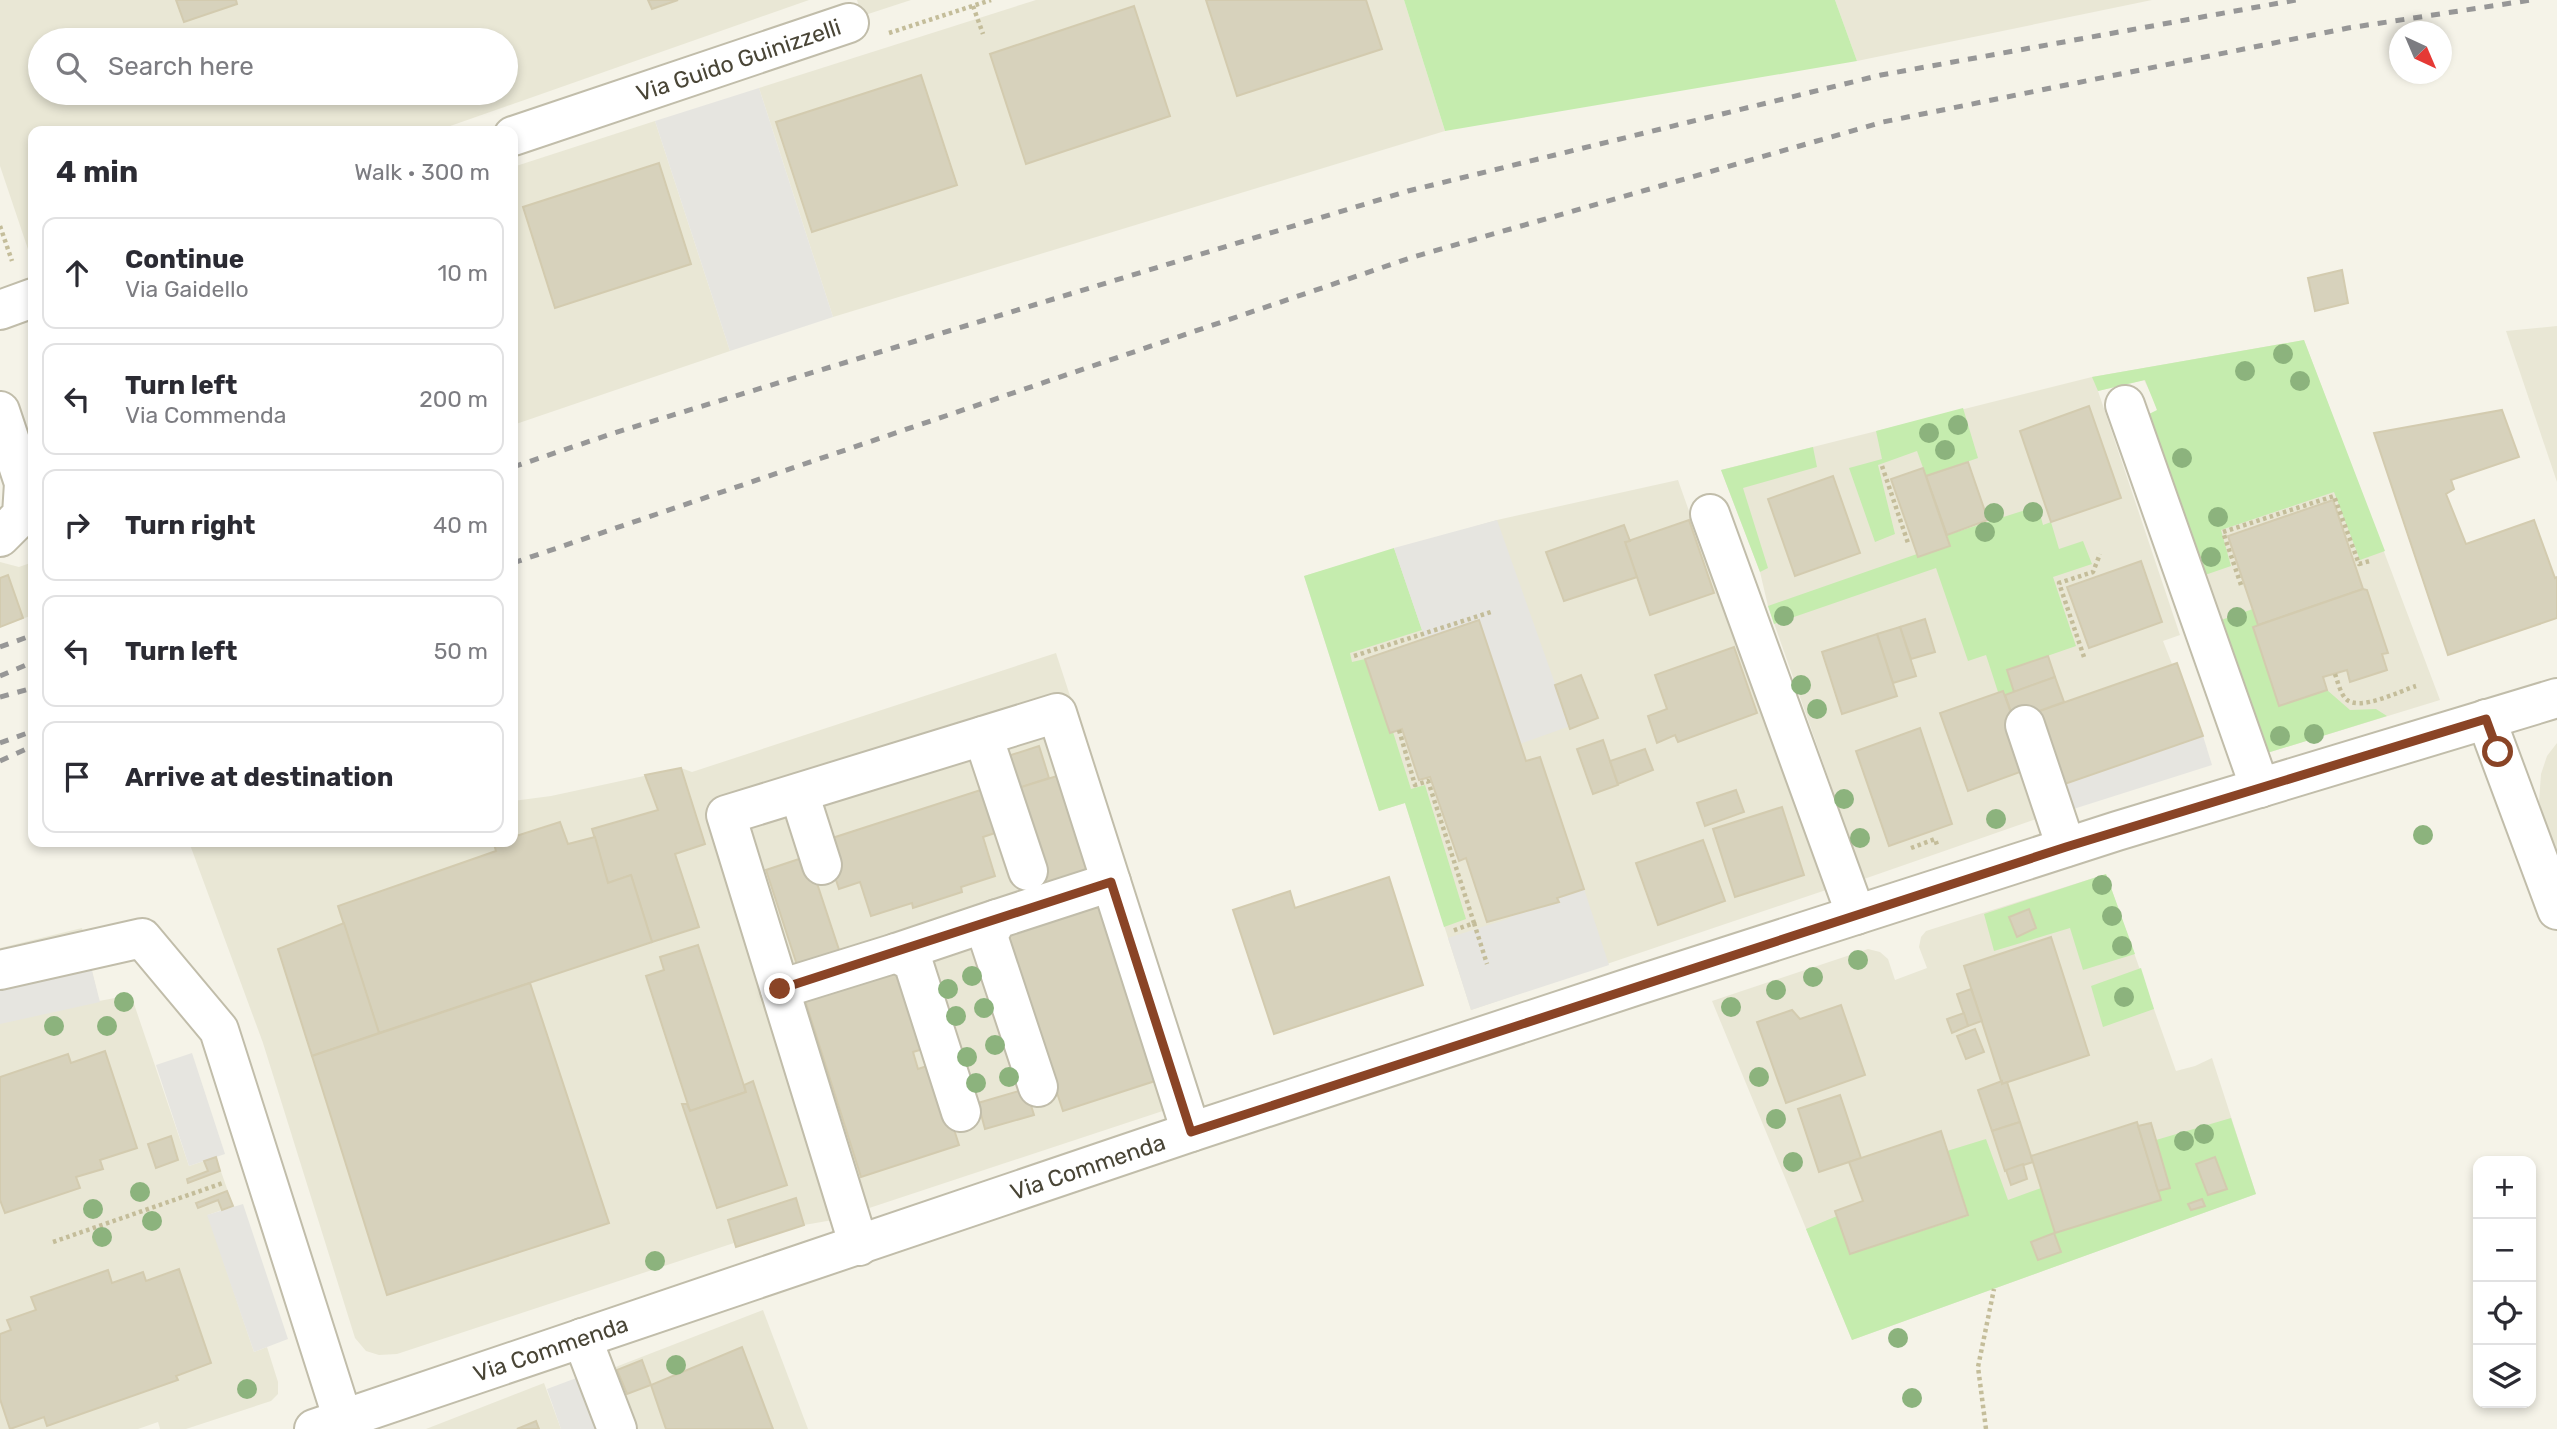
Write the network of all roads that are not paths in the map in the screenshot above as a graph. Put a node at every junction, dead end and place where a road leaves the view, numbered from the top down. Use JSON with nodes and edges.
{"nodes":[{"id":1,"x":849,"y":23,"type":"road end"},
{"id":2,"x":518,"y":134,"type":"edge"},
{"id":3,"x":28,"y":300,"type":"edge"},
{"id":4,"x":0,"y":310,"type":"edge"},
{"id":5,"x":2124,"y":405,"type":"dead end"},
{"id":6,"x":0,"y":411,"type":"edge"},
{"id":7,"x":1710,"y":514,"type":"dead end"},
{"id":8,"x":0,"y":537,"type":"edge"},
{"id":9,"x":2557,"y":698,"type":"edge"},
{"id":10,"x":2486,"y":719,"type":"junction"},
{"id":11,"x":2025,"y":725,"type":"dead end"},
{"id":12,"x":983,"y":736,"type":"junction"},
{"id":13,"x":2260,"y":788,"type":"junction"},
{"id":14,"x":799,"y":793,"type":"junction"},
{"id":15,"x":2066,"y":847,"type":"junction"},
{"id":16,"x":822,"y":865,"type":"dead end"},
{"id":17,"x":1028,"y":871,"type":"dead end"},
{"id":18,"x":1111,"y":882,"type":"junction"},
{"id":19,"x":2557,"y":909,"type":"edge"},
{"id":20,"x":1856,"y":915,"type":"junction"},
{"id":21,"x":997,"y":919,"type":"junction"},
{"id":22,"x":896,"y":953,"type":"junction"},
{"id":23,"x":0,"y":970,"type":"edge"},
{"id":24,"x":780,"y":989,"type":"junction"},
{"id":25,"x":1038,"y":1087,"type":"dead end"},
{"id":26,"x":961,"y":1112,"type":"dead end"},
{"id":27,"x":1191,"y":1132,"type":"junction"},
{"id":28,"x":859,"y":1247,"type":"junction"},
{"id":29,"x":582,"y":1338,"type":"junction"},
{"id":30,"x":334,"y":1426,"type":"edge"},
{"id":31,"x":617,"y":1429,"type":"edge"}],
"edges":[{"from":1,"to":2,"type":"street","name":"Via Guido Guinizzelli"},
{"from":3,"to":4,"type":"street"},
{"from":5,"to":13,"type":"street"},
{"from":6,"to":8,"type":"street"},
{"from":7,"to":20,"type":"street"},
{"from":9,"to":10,"type":"street","name":"Via Commenda"},
{"from":10,"to":13,"type":"street","name":"Via Commenda"},
{"from":10,"to":19,"type":"street"},
{"from":11,"to":15,"type":"street"},
{"from":12,"to":14,"type":"street"},
{"from":12,"to":17,"type":"street"},
{"from":12,"to":18,"type":"street"},
{"from":13,"to":15,"type":"street","name":"Via Commenda"},
{"from":14,"to":16,"type":"street"},
{"from":14,"to":24,"type":"street"},
{"from":15,"to":20,"type":"street","name":"Via Commenda"},
{"from":18,"to":21,"type":"street"},
{"from":18,"to":27,"type":"street"},
{"from":20,"to":27,"type":"street","name":"Via Commenda"},
{"from":21,"to":22,"type":"street"},
{"from":21,"to":25,"type":"street"},
{"from":22,"to":24,"type":"street"},
{"from":22,"to":26,"type":"street"},
{"from":23,"to":30,"type":"street","name":"Via Commenda"},
{"from":24,"to":28,"type":"street"},
{"from":27,"to":28,"type":"street","name":"Via Commenda"},
{"from":28,"to":29,"type":"street","name":"Via Commenda"},
{"from":29,"to":30,"type":"street","name":"Via Commenda"},
{"from":29,"to":31,"type":"street"}]}
